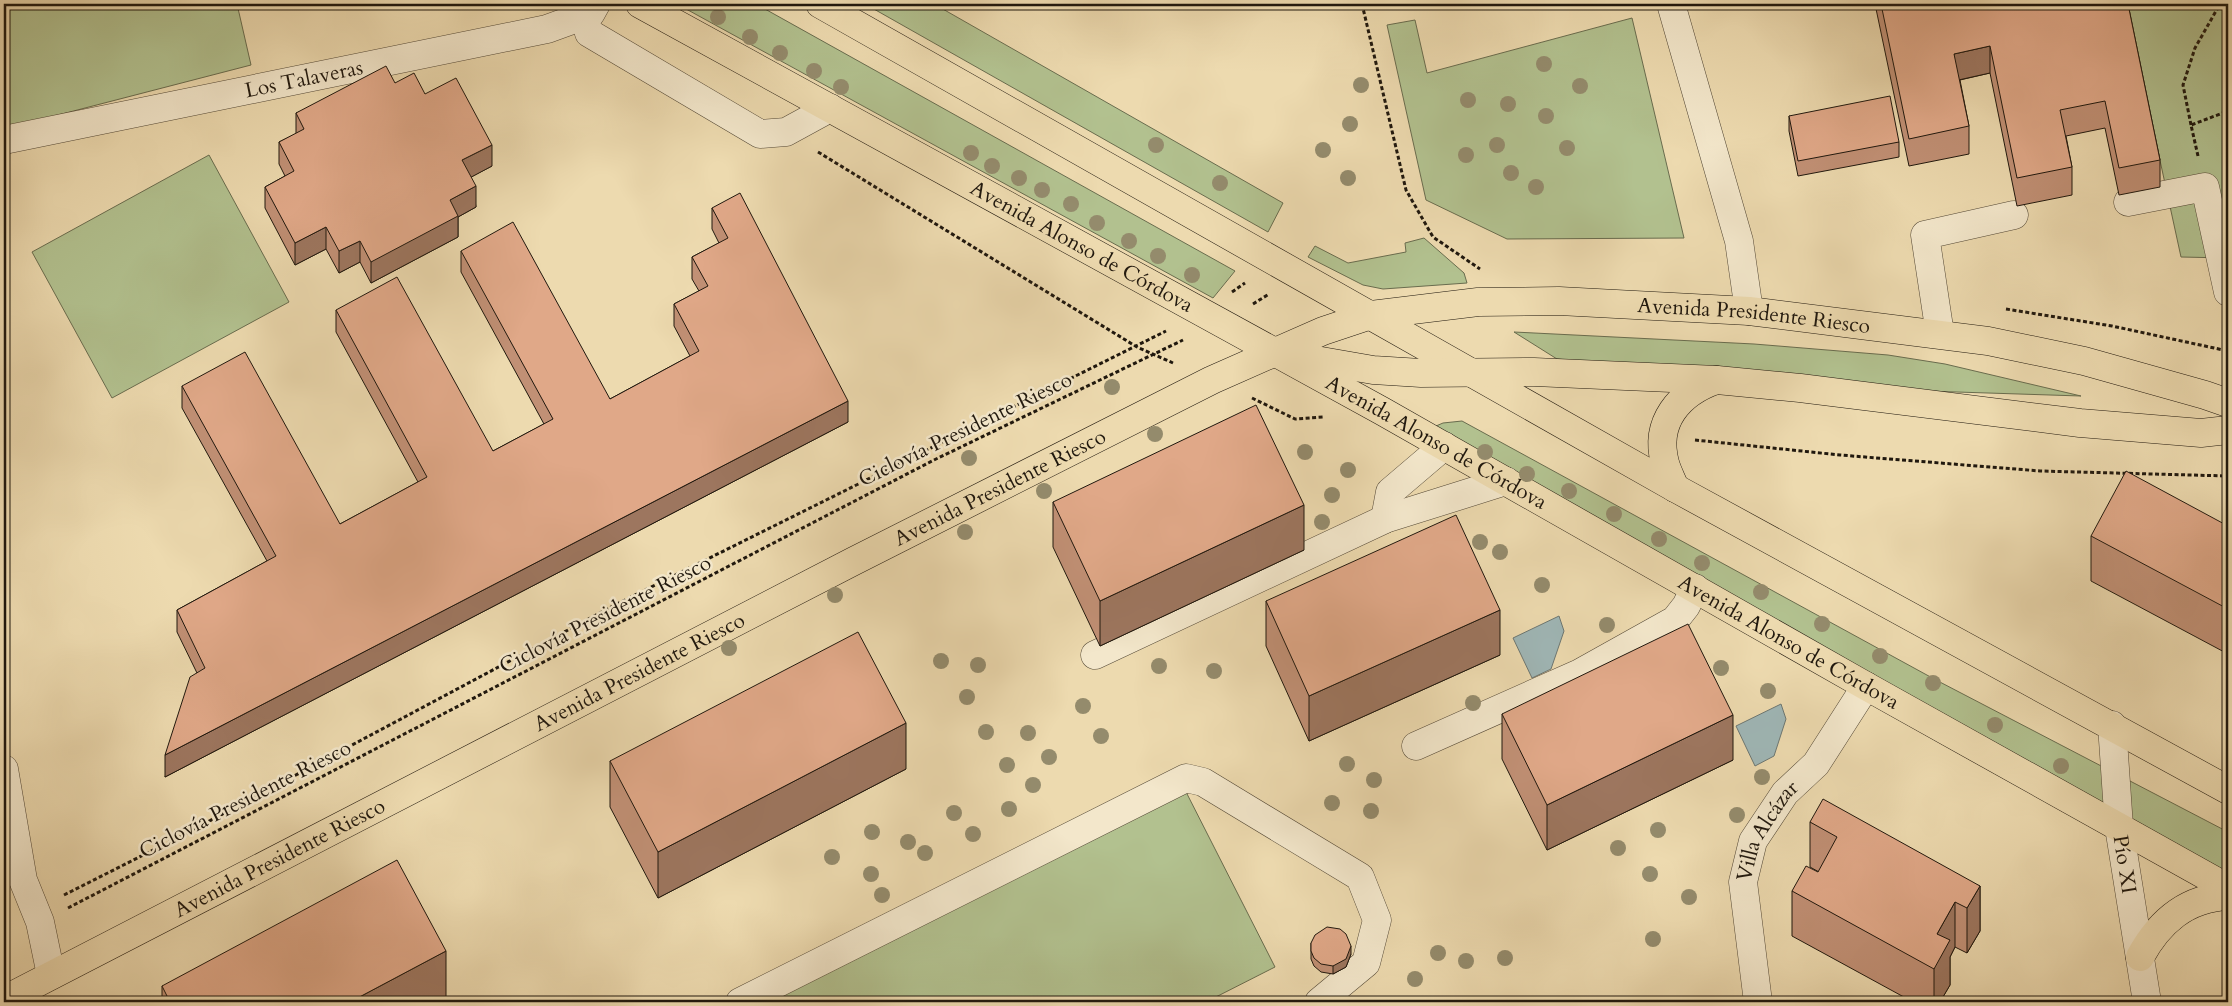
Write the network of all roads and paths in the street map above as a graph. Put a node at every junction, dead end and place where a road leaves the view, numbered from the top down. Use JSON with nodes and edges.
{"nodes":[{"id":1,"x":640,"y":4,"type":"edge"},
{"id":2,"x":820,"y":4,"type":"edge"},
{"id":3,"x":1362,"y":4,"type":"edge"},
{"id":4,"x":1671,"y":4,"type":"edge"},
{"id":5,"x":2220,"y":4,"type":"edge"},
{"id":6,"x":590,"y":10,"type":"edge"},
{"id":7,"x":830,"y":108,"type":"junction"},
{"id":8,"x":2228,"y":111,"type":"edge"},
{"id":9,"x":2191,"y":125,"type":"junction"},
{"id":10,"x":786,"y":132,"type":"junction"},
{"id":11,"x":4,"y":140,"type":"edge"},
{"id":12,"x":2205,"y":187,"type":"junction"},
{"id":13,"x":2128,"y":202,"type":"dead end"},
{"id":14,"x":2014,"y":215,"type":"dead end"},
{"id":15,"x":1434,"y":237,"type":"dead end"},
{"id":16,"x":1276,"y":262,"type":"junction"},
{"id":17,"x":2228,"y":292,"type":"edge"},
{"id":18,"x":1749,"y":311,"type":"junction"},
{"id":19,"x":1370,"y":315,"type":"junction"},
{"id":20,"x":1212,"y":316,"type":"junction"},
{"id":21,"x":1940,"y":334,"type":"junction"},
{"id":22,"x":1137,"y":347,"type":"junction"},
{"id":23,"x":1278,"y":353,"type":"junction"},
{"id":24,"x":1152,"y":354,"type":"junction"},
{"id":25,"x":1470,"y":372,"type":"junction"},
{"id":26,"x":1212,"y":380,"type":"junction"},
{"id":27,"x":1717,"y":380,"type":"junction"},
{"id":28,"x":2228,"y":403,"type":"edge"},
{"id":29,"x":1296,"y":420,"type":"dead end"},
{"id":30,"x":2228,"y":430,"type":"edge"},
{"id":31,"x":1663,"y":436,"type":"junction"},
{"id":32,"x":1444,"y":446,"type":"junction"},
{"id":33,"x":2228,"y":476,"type":"edge"},
{"id":34,"x":1506,"y":481,"type":"junction"},
{"id":35,"x":1676,"y":488,"type":"junction"},
{"id":36,"x":1385,"y":519,"type":"junction"},
{"id":37,"x":1695,"y":588,"type":"junction"},
{"id":38,"x":1095,"y":655,"type":"dead end"},
{"id":39,"x":1866,"y":686,"type":"junction"},
{"id":40,"x":2112,"y":725,"type":"junction"},
{"id":41,"x":1416,"y":746,"type":"dead end"},
{"id":42,"x":4,"y":769,"type":"edge"},
{"id":43,"x":2228,"y":790,"type":"edge"},
{"id":44,"x":2119,"y":827,"type":"junction"},
{"id":45,"x":2228,"y":888,"type":"edge"},
{"id":46,"x":2228,"y":896,"type":"edge"},
{"id":47,"x":38,"y":915,"type":"junction"},
{"id":48,"x":2140,"y":957,"type":"junction"},
{"id":49,"x":52,"y":975,"type":"junction"},
{"id":50,"x":4,"y":1000,"type":"edge"},
{"id":51,"x":740,"y":1002,"type":"edge"},
{"id":52,"x":1319,"y":1002,"type":"edge"},
{"id":53,"x":1758,"y":1002,"type":"edge"},
{"id":54,"x":2147,"y":1002,"type":"edge"}],
"edges":[{"from":1,"to":7,"type":"main road","name":"Avenida Alonso de Córdova"},
{"from":2,"to":16,"type":"main road"},
{"from":3,"to":15,"type":"path"},
{"from":4,"to":18,"type":"street"},
{"from":5,"to":9,"type":"path"},
{"from":6,"to":10,"type":"street"},
{"from":6,"to":11,"type":"street","name":"Los Talaveras"},
{"from":7,"to":10,"type":"street"},
{"from":7,"to":20,"type":"main road","name":"Avenida Alonso de Córdova"},
{"from":8,"to":9,"type":"path"},
{"from":9,"to":12,"type":"path"},
{"from":10,"to":22,"type":"path"},
{"from":12,"to":13,"type":"street"},
{"from":12,"to":17,"type":"street"},
{"from":14,"to":21,"type":"street"},
{"from":16,"to":19,"type":"main road"},
{"from":16,"to":20,"type":"path"},
{"from":18,"to":19,"type":"main road","name":"Avenida Presidente Riesco"},
{"from":18,"to":21,"type":"main road","name":"Avenida Presidente Riesco"},
{"from":19,"to":23,"type":"main road","name":"Avenida Presidente Riesco"},
{"from":19,"to":25,"type":"main road"},
{"from":20,"to":22,"type":"path"},
{"from":20,"to":23,"type":"main road","name":"Avenida Alonso de Córdova"},
{"from":20,"to":24,"type":"path","name":"Ciclovía Presidente Riesco"},
{"from":21,"to":28,"type":"main road","name":"Avenida Presidente Riesco"},
{"from":22,"to":24,"type":"path"},
{"from":22,"to":47,"type":"path"},
{"from":23,"to":25,"type":"main road"},
{"from":23,"to":26,"type":"main road","name":"Avenida Presidente Riesco"},
{"from":23,"to":32,"type":"main road","name":"Avenida Alonso de Córdova"},
{"from":24,"to":26,"type":"path"},
{"from":24,"to":47,"type":"path","name":"Ciclovía Presidente Riesco"},
{"from":25,"to":27,"type":"main road"},
{"from":25,"to":35,"type":"main road"},
{"from":26,"to":29,"type":"path"},
{"from":26,"to":49,"type":"main road","name":"Avenida Presidente Riesco"},
{"from":27,"to":30,"type":"main road"},
{"from":27,"to":31,"type":"main road"},
{"from":31,"to":33,"type":"path"},
{"from":31,"to":35,"type":"main road"},
{"from":32,"to":34,"type":"main road","name":"Avenida Alonso de Córdova"},
{"from":32,"to":36,"type":"street"},
{"from":34,"to":36,"type":"street"},
{"from":34,"to":37,"type":"main road","name":"Avenida Alonso de Córdova"},
{"from":35,"to":40,"type":"main road"},
{"from":36,"to":38,"type":"street"},
{"from":37,"to":39,"type":"main road","name":"Avenida Alonso de Córdova"},
{"from":37,"to":41,"type":"street"},
{"from":39,"to":44,"type":"main road","name":"Avenida Alonso de Córdova"},
{"from":39,"to":53,"type":"street","name":"Villa Alcázar"},
{"from":40,"to":43,"type":"main road"},
{"from":40,"to":44,"type":"street","name":"Pío XI"},
{"from":42,"to":47,"type":"street"},
{"from":44,"to":45,"type":"main road","name":"Avenida Alonso de Córdova"},
{"from":44,"to":48,"type":"street","name":"Pío XI"},
{"from":46,"to":48,"type":"main road"},
{"from":47,"to":49,"type":"street"},
{"from":48,"to":54,"type":"street","name":"Pío XI"},
{"from":49,"to":50,"type":"main road","name":"Avenida Presidente Riesco"},
{"from":51,"to":52,"type":"street"}]}
